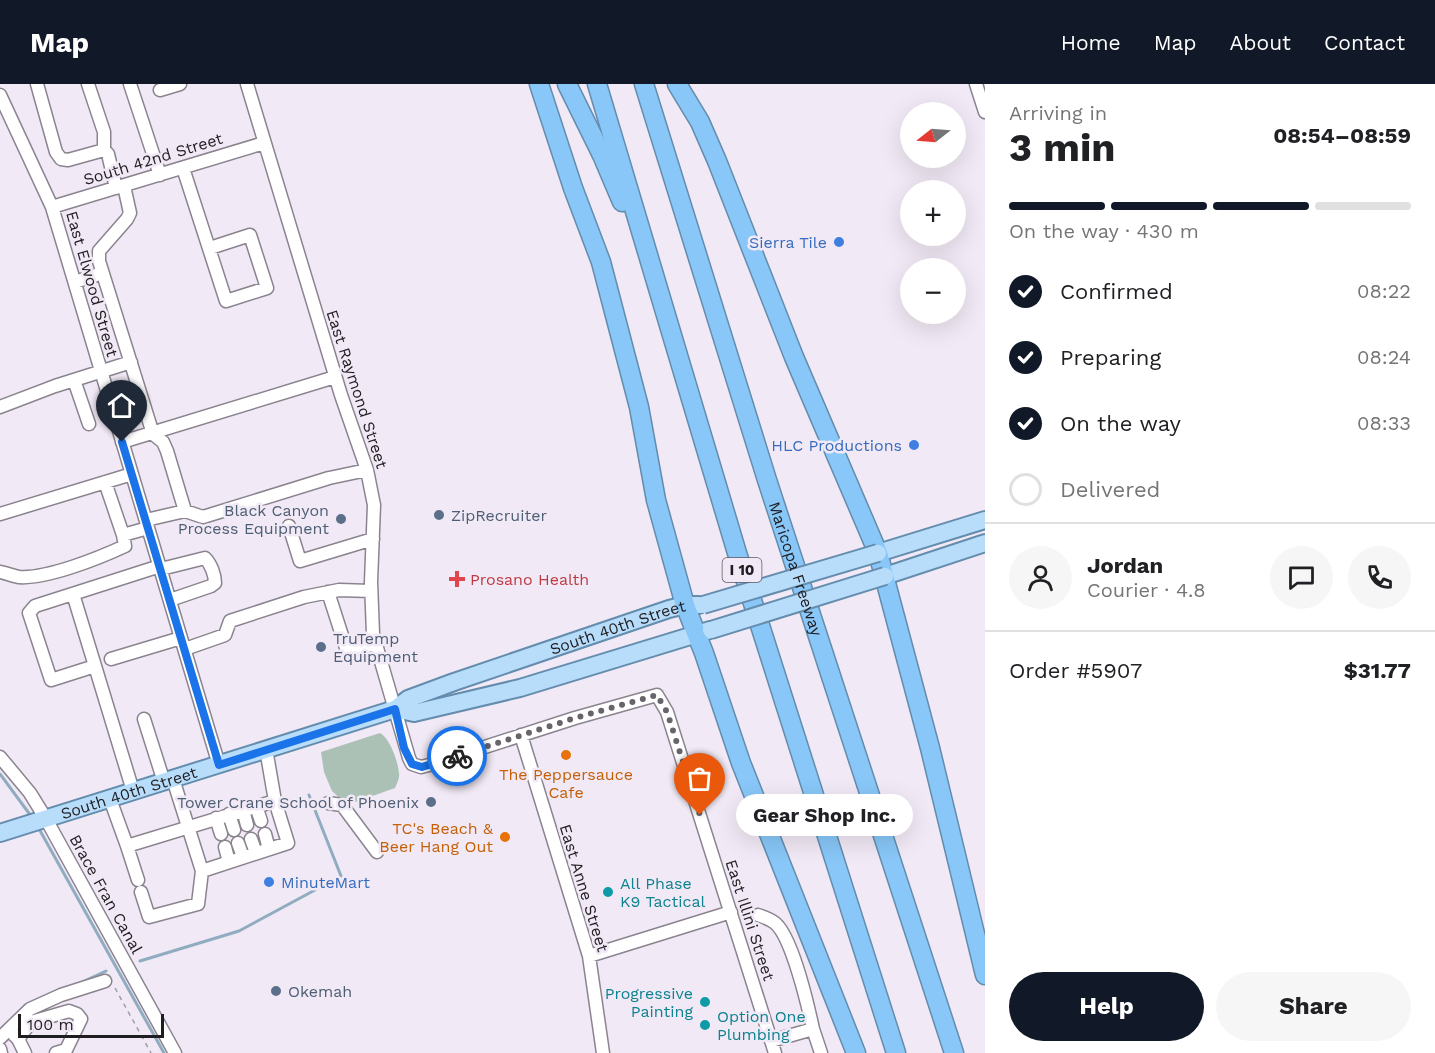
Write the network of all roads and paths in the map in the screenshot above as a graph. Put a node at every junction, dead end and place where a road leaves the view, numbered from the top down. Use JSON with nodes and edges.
{"nodes":[{"id":1,"x":37,"y":84,"type":"edge"},
{"id":2,"x":88,"y":84,"type":"edge"},
{"id":3,"x":130,"y":84,"type":"edge"},
{"id":4,"x":180,"y":84,"type":"edge"},
{"id":5,"x":247,"y":84,"type":"edge"},
{"id":6,"x":539,"y":84,"type":"edge"},
{"id":7,"x":567,"y":84,"type":"edge"},
{"id":8,"x":597,"y":84,"type":"edge"},
{"id":9,"x":644,"y":84,"type":"edge"},
{"id":10,"x":677,"y":84,"type":"edge"},
{"id":11,"x":976,"y":84,"type":"edge"},
{"id":12,"x":160,"y":90,"type":"dead end"},
{"id":13,"x":0,"y":95,"type":"edge"},
{"id":14,"x":985,"y":112,"type":"edge"},
{"id":15,"x":4,"y":115,"type":"edge"},
{"id":16,"x":264,"y":143,"type":"junction"},
{"id":17,"x":104,"y":150,"type":"junction"},
{"id":18,"x":183,"y":168,"type":"junction"},
{"id":19,"x":160,"y":175,"type":"junction"},
{"id":20,"x":120,"y":187,"type":"junction"},
{"id":21,"x":52,"y":207,"type":"junction"},
{"id":22,"x":210,"y":248,"type":"junction"},
{"id":23,"x":102,"y":273,"type":"junction"},
{"id":24,"x":75,"y":282,"type":"junction"},
{"id":25,"x":656,"y":286,"type":"junction"},
{"id":26,"x":131,"y":363,"type":"junction"},
{"id":27,"x":101,"y":372,"type":"junction"},
{"id":28,"x":335,"y":377,"type":"junction"},
{"id":29,"x":74,"y":380,"type":"junction"},
{"id":30,"x":139,"y":390,"type":"junction"},
{"id":31,"x":109,"y":400,"type":"junction"},
{"id":32,"x":0,"y":407,"type":"edge"},
{"id":33,"x":89,"y":424,"type":"dead end"},
{"id":34,"x":153,"y":434,"type":"junction"},
{"id":35,"x":122,"y":442,"type":"junction"},
{"id":36,"x":367,"y":470,"type":"junction"},
{"id":37,"x":132,"y":474,"type":"junction"},
{"id":38,"x":105,"y":483,"type":"junction"},
{"id":39,"x":185,"y":510,"type":"junction"},
{"id":40,"x":0,"y":514,"type":"edge"},
{"id":41,"x":985,"y":519,"type":"edge"},
{"id":42,"x":147,"y":524,"type":"junction"},
{"id":43,"x":290,"y":526,"type":"dead end"},
{"id":44,"x":123,"y":535,"type":"junction"},
{"id":45,"x":373,"y":539,"type":"junction"},
{"id":46,"x":985,"y":543,"type":"edge"},
{"id":47,"x":878,"y":553,"type":"junction"},
{"id":48,"x":160,"y":568,"type":"junction"},
{"id":49,"x":0,"y":572,"type":"edge"},
{"id":50,"x":885,"y":576,"type":"junction"},
{"id":51,"x":371,"y":591,"type":"junction"},
{"id":52,"x":328,"y":592,"type":"junction"},
{"id":53,"x":73,"y":594,"type":"junction"},
{"id":54,"x":170,"y":600,"type":"junction"},
{"id":55,"x":694,"y":605,"type":"junction"},
{"id":56,"x":703,"y":632,"type":"junction"},
{"id":57,"x":183,"y":643,"type":"junction"},
{"id":58,"x":375,"y":644,"type":"junction"},
{"id":59,"x":111,"y":659,"type":"dead end"},
{"id":60,"x":95,"y":666,"type":"junction"},
{"id":61,"x":395,"y":709,"type":"junction"},
{"id":62,"x":144,"y":719,"type":"dead end"},
{"id":63,"x":521,"y":735,"type":"junction"},
{"id":64,"x":266,"y":749,"type":"junction"},
{"id":65,"x":0,"y":757,"type":"edge"},
{"id":66,"x":219,"y":765,"type":"junction"},
{"id":67,"x":168,"y":780,"type":"junction"},
{"id":68,"x":133,"y":791,"type":"junction"},
{"id":69,"x":110,"y":799,"type":"junction"},
{"id":70,"x":275,"y":801,"type":"junction"},
{"id":71,"x":327,"y":803,"type":"dead end"},
{"id":72,"x":256,"y":806,"type":"junction"},
{"id":73,"x":243,"y":810,"type":"junction"},
{"id":74,"x":229,"y":814,"type":"junction"},
{"id":75,"x":216,"y":818,"type":"junction"},
{"id":76,"x":45,"y":819,"type":"junction"},
{"id":77,"x":261,"y":821,"type":"dead end"},
{"id":78,"x":247,"y":825,"type":"dead end"},
{"id":79,"x":188,"y":827,"type":"junction"},
{"id":80,"x":234,"y":830,"type":"dead end"},
{"id":81,"x":0,"y":833,"type":"edge"},
{"id":82,"x":221,"y":834,"type":"dead end"},
{"id":83,"x":265,"y":834,"type":"dead end"},
{"id":84,"x":251,"y":838,"type":"dead end"},
{"id":85,"x":238,"y":843,"type":"dead end"},
{"id":86,"x":127,"y":846,"type":"junction"},
{"id":87,"x":225,"y":847,"type":"dead end"},
{"id":88,"x":269,"y":849,"type":"junction"},
{"id":89,"x":377,"y":852,"type":"dead end"},
{"id":90,"x":249,"y":855,"type":"junction"},
{"id":91,"x":229,"y":862,"type":"junction"},
{"id":92,"x":202,"y":871,"type":"junction"},
{"id":93,"x":731,"y":912,"type":"junction"},
{"id":94,"x":758,"y":915,"type":"dead end"},
{"id":95,"x":589,"y":956,"type":"junction"},
{"id":96,"x":985,"y":975,"type":"edge"},
{"id":97,"x":105,"y":981,"type":"joint"},
{"id":98,"x":813,"y":1029,"type":"junction"},
{"id":99,"x":4,"y":1034,"type":"edge"},
{"id":100,"x":18,"y":1039,"type":"junction"},
{"id":101,"x":773,"y":1047,"type":"edge"},
{"id":102,"x":25,"y":1053,"type":"edge"},
{"id":103,"x":56,"y":1053,"type":"edge"},
{"id":104,"x":151,"y":1053,"type":"edge"},
{"id":105,"x":175,"y":1053,"type":"edge"},
{"id":106,"x":603,"y":1053,"type":"edge"},
{"id":107,"x":821,"y":1053,"type":"edge"},
{"id":108,"x":856,"y":1053,"type":"edge"},
{"id":109,"x":896,"y":1053,"type":"edge"},
{"id":110,"x":954,"y":1053,"type":"edge"}],
"edges":[{"from":1,"to":17,"type":"street"},
{"from":2,"to":17,"type":"street"},
{"from":3,"to":19,"type":"street"},
{"from":4,"to":12,"type":"street"},
{"from":5,"to":16,"type":"street","name":"East Raymond Street"},
{"from":6,"to":55,"type":"highway"},
{"from":7,"to":25,"type":"highway"},
{"from":8,"to":25,"type":"highway","number":"I 10"},
{"from":9,"to":110,"type":"highway","name":"Maricopa Freeway"},
{"from":10,"to":47,"type":"highway"},
{"from":11,"to":14,"type":"street"},
{"from":13,"to":15,"type":"street","name":"East Elwood Street"},
{"from":15,"to":21,"type":"street","name":"East Elwood Street"},
{"from":16,"to":18,"type":"street","name":"South 42nd Street"},
{"from":16,"to":28,"type":"street","name":"East Raymond Street"},
{"from":17,"to":20,"type":"street"},
{"from":18,"to":19,"type":"street","name":"South 42nd Street"},
{"from":18,"to":22,"type":"street"},
{"from":19,"to":20,"type":"street","name":"South 42nd Street"},
{"from":20,"to":21,"type":"street","name":"South 42nd Street"},
{"from":20,"to":23,"type":"street"},
{"from":21,"to":24,"type":"street","name":"East Elwood Street"},
{"from":22,"to":22,"type":"street"},
{"from":23,"to":24,"type":"street"},
{"from":23,"to":26,"type":"street"},
{"from":24,"to":27,"type":"street","name":"East Elwood Street"},
{"from":25,"to":109,"type":"highway","number":"I 10"},
{"from":26,"to":27,"type":"street"},
{"from":26,"to":30,"type":"street"},
{"from":27,"to":29,"type":"street"},
{"from":27,"to":31,"type":"street","name":"East Elwood Street"},
{"from":28,"to":34,"type":"street"},
{"from":28,"to":36,"type":"street","name":"East Raymond Street"},
{"from":29,"to":32,"type":"street"},
{"from":29,"to":33,"type":"street"},
{"from":30,"to":31,"type":"street"},
{"from":30,"to":34,"type":"street"},
{"from":31,"to":35,"type":"street","name":"East Elwood Street"},
{"from":34,"to":35,"type":"street"},
{"from":34,"to":39,"type":"street"},
{"from":35,"to":37,"type":"street","name":"East Elwood Street"},
{"from":36,"to":39,"type":"street"},
{"from":36,"to":45,"type":"street","name":"East Raymond Street"},
{"from":37,"to":38,"type":"street"},
{"from":37,"to":42,"type":"street","name":"East Elwood Street"},
{"from":38,"to":40,"type":"street"},
{"from":38,"to":44,"type":"street"},
{"from":39,"to":42,"type":"street"},
{"from":41,"to":47,"type":"main road","name":"South 40th Street"},
{"from":42,"to":44,"type":"street"},
{"from":42,"to":48,"type":"street","name":"East Elwood Street"},
{"from":43,"to":45,"type":"street"},
{"from":44,"to":49,"type":"street"},
{"from":45,"to":51,"type":"street","name":"East Raymond Street"},
{"from":46,"to":50,"type":"main road","name":"South 40th Street"},
{"from":47,"to":50,"type":"highway"},
{"from":47,"to":55,"type":"main road","name":"South 40th Street","bridge":true},
{"from":48,"to":53,"type":"street"},
{"from":48,"to":54,"type":"street","name":"East Elwood Street"},
{"from":48,"to":54,"type":"street"},
{"from":50,"to":56,"type":"main road","name":"South 40th Street","bridge":true},
{"from":50,"to":96,"type":"highway"},
{"from":51,"to":52,"type":"street"},
{"from":51,"to":58,"type":"street","name":"East Raymond Street"},
{"from":52,"to":57,"type":"street"},
{"from":52,"to":58,"type":"street"},
{"from":53,"to":60,"type":"street"},
{"from":53,"to":60,"type":"street"},
{"from":54,"to":57,"type":"street","name":"East Elwood Street"},
{"from":55,"to":56,"type":"highway"},
{"from":55,"to":61,"type":"main road","name":"South 40th Street"},
{"from":56,"to":61,"type":"main road","name":"South 40th Street"},
{"from":56,"to":108,"type":"highway"},
{"from":57,"to":59,"type":"street"},
{"from":57,"to":66,"type":"street","name":"East Elwood Street"},
{"from":58,"to":61,"type":"street","name":"East Raymond Street"},
{"from":60,"to":68,"type":"street"},
{"from":61,"to":63,"type":"street"},
{"from":61,"to":64,"type":"main road","name":"South 40th Street"},
{"from":62,"to":67,"type":"street"},
{"from":63,"to":93,"type":"street","name":"East Illini Street"},
{"from":63,"to":95,"type":"street","name":"East Anne Street"},
{"from":64,"to":66,"type":"main road","name":"South 40th Street"},
{"from":64,"to":70,"type":"street"},
{"from":65,"to":76,"type":"street","name":"Brace Fran Canal"},
{"from":66,"to":67,"type":"main road","name":"South 40th Street"},
{"from":67,"to":68,"type":"main road","name":"South 40th Street"},
{"from":67,"to":79,"type":"street"},
{"from":68,"to":69,"type":"main road","name":"South 40th Street"},
{"from":69,"to":76,"type":"main road","name":"South 40th Street"},
{"from":69,"to":86,"type":"street"},
{"from":70,"to":72,"type":"street"},
{"from":70,"to":88,"type":"street"},
{"from":71,"to":89,"type":"street"},
{"from":72,"to":73,"type":"street"},
{"from":72,"to":77,"type":"street"},
{"from":73,"to":74,"type":"street"},
{"from":73,"to":78,"type":"street"},
{"from":74,"to":75,"type":"street"},
{"from":74,"to":80,"type":"street"},
{"from":75,"to":79,"type":"street"},
{"from":75,"to":82,"type":"street"},
{"from":76,"to":81,"type":"main road","name":"South 40th Street"},
{"from":76,"to":105,"type":"street","name":"Brace Fran Canal"},
{"from":79,"to":86,"type":"street"},
{"from":79,"to":92,"type":"street"},
{"from":83,"to":88,"type":"street"},
{"from":84,"to":90,"type":"street"},
{"from":85,"to":90,"type":"street"},
{"from":86,"to":92,"type":"street"},
{"from":87,"to":91,"type":"street"},
{"from":88,"to":90,"type":"street"},
{"from":90,"to":91,"type":"street"},
{"from":91,"to":92,"type":"street"},
{"from":93,"to":95,"type":"street"},
{"from":93,"to":101,"type":"street","name":"East Illini Street"},
{"from":94,"to":98,"type":"street"},
{"from":95,"to":106,"type":"street","name":"East Anne Street"},
{"from":97,"to":99,"type":"street"},
{"from":97,"to":104,"type":"path"},
{"from":98,"to":101,"type":"street"},
{"from":98,"to":107,"type":"street"},
{"from":99,"to":100,"type":"street"},
{"from":100,"to":102,"type":"street"},
{"from":100,"to":103,"type":"street"}]}
